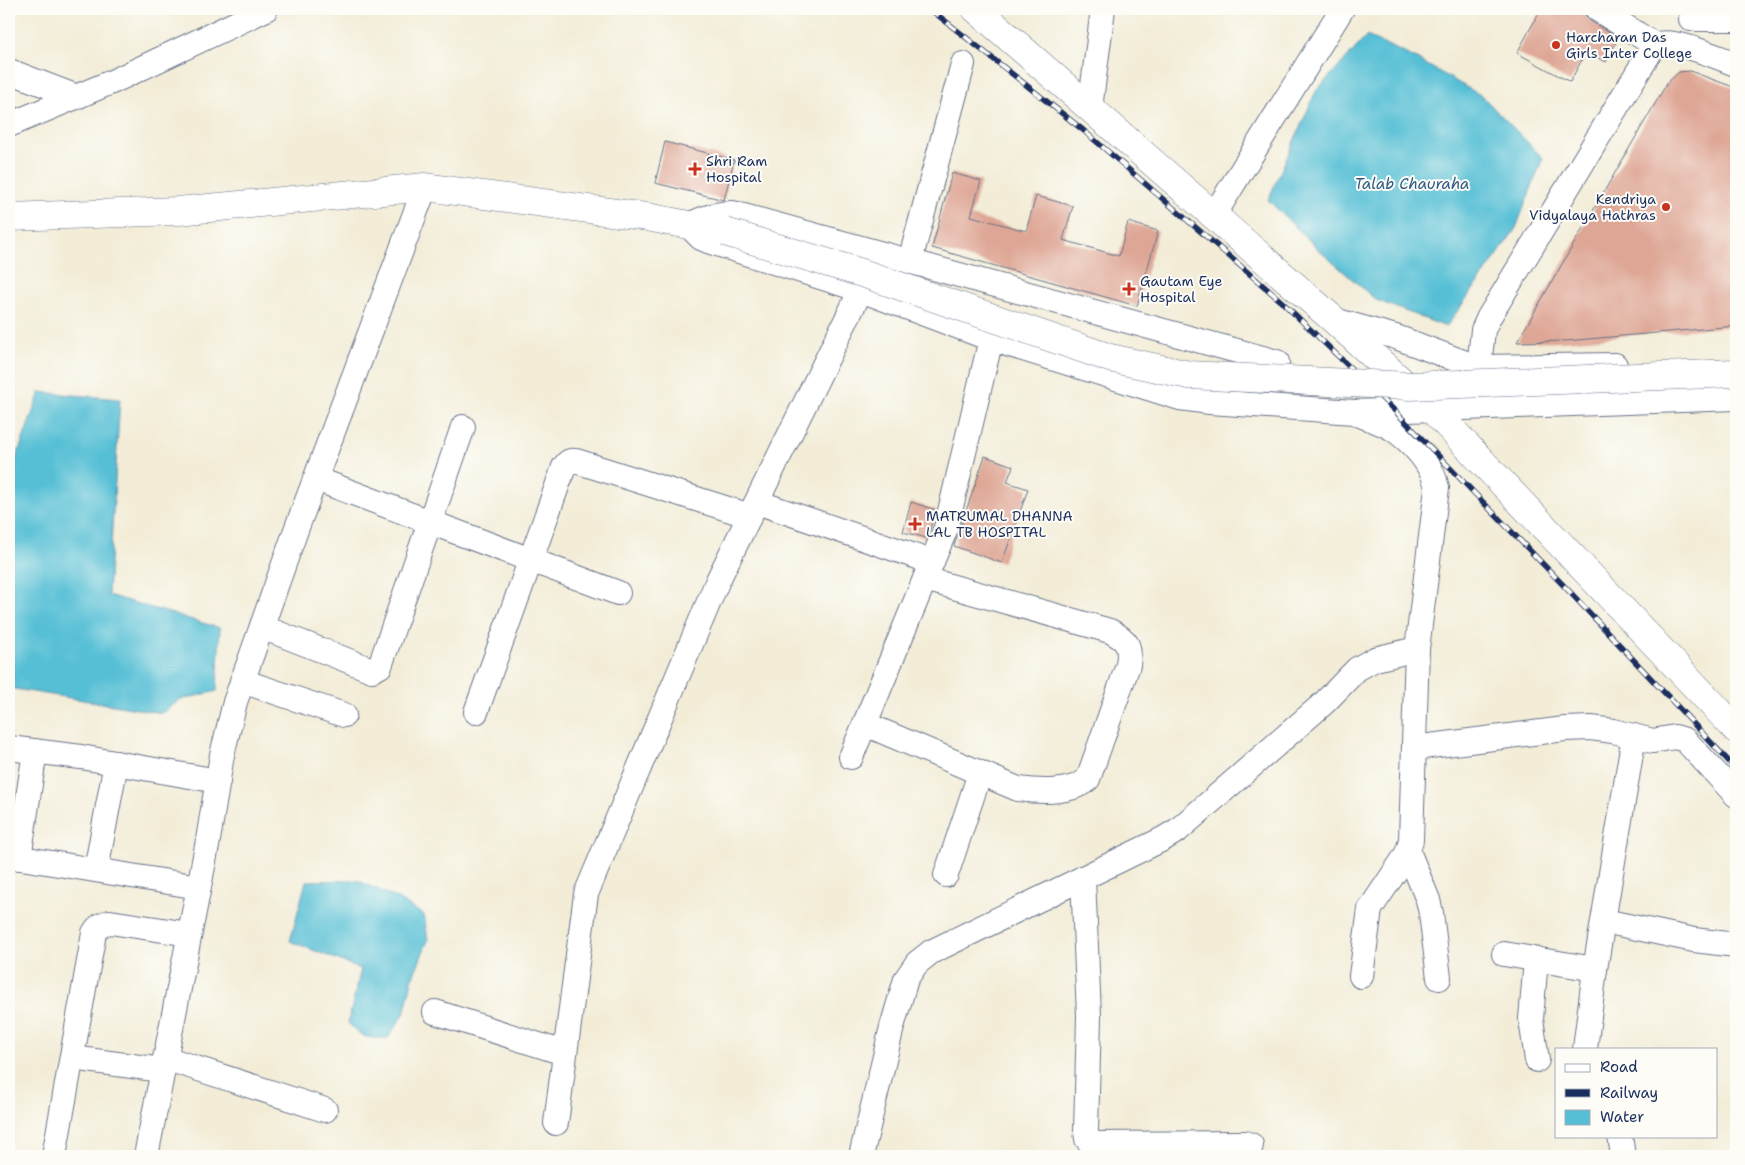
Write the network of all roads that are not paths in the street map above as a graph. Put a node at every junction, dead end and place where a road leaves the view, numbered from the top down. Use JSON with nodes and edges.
{"nodes":[{"id":1,"x":266,"y":9,"type":"edge"},
{"id":2,"x":976,"y":9,"type":"edge"},
{"id":3,"x":1103,"y":9,"type":"edge"},
{"id":4,"x":1342,"y":9,"type":"edge"},
{"id":5,"x":1597,"y":9,"type":"edge"},
{"id":6,"x":1691,"y":14,"type":"edge"},
{"id":7,"x":1736,"y":19,"type":"edge"},
{"id":8,"x":1655,"y":45,"type":"junction"},
{"id":9,"x":1692,"y":48,"type":"junction"},
{"id":10,"x":964,"y":64,"type":"dead end"},
{"id":11,"x":1736,"y":64,"type":"edge"},
{"id":12,"x":9,"y":71,"type":"edge"},
{"id":13,"x":77,"y":97,"type":"junction"},
{"id":14,"x":1090,"y":108,"type":"junction"},
{"id":15,"x":9,"y":125,"type":"edge"},
{"id":16,"x":425,"y":187,"type":"junction"},
{"id":17,"x":1214,"y":216,"type":"junction"},
{"id":18,"x":9,"y":217,"type":"edge"},
{"id":19,"x":688,"y":225,"type":"junction"},
{"id":20,"x":910,"y":262,"type":"junction"},
{"id":21,"x":861,"y":290,"type":"junction"},
{"id":22,"x":1334,"y":320,"type":"junction"},
{"id":23,"x":991,"y":339,"type":"junction"},
{"id":24,"x":1736,"y":360,"type":"edge"},
{"id":25,"x":1277,"y":362,"type":"dead end"},
{"id":26,"x":1480,"y":367,"type":"junction"},
{"id":27,"x":1736,"y":374,"type":"edge"},
{"id":28,"x":1736,"y":398,"type":"edge"},
{"id":29,"x":1433,"y":410,"type":"junction"},
{"id":30,"x":1354,"y":412,"type":"junction"},
{"id":31,"x":463,"y":427,"type":"dead end"},
{"id":32,"x":316,"y":479,"type":"junction"},
{"id":33,"x":753,"y":509,"type":"junction"},
{"id":34,"x":429,"y":522,"type":"junction"},
{"id":35,"x":531,"y":560,"type":"junction"},
{"id":36,"x":928,"y":571,"type":"junction"},
{"id":37,"x":618,"y":593,"type":"dead end"},
{"id":38,"x":262,"y":627,"type":"junction"},
{"id":39,"x":1417,"y":649,"type":"junction"},
{"id":40,"x":242,"y":681,"type":"junction"},
{"id":41,"x":476,"y":712,"type":"dead end"},
{"id":42,"x":344,"y":714,"type":"dead end"},
{"id":43,"x":865,"y":724,"type":"junction"},
{"id":44,"x":1736,"y":729,"type":"edge"},
{"id":45,"x":1634,"y":736,"type":"junction"},
{"id":46,"x":9,"y":748,"type":"edge"},
{"id":47,"x":1414,"y":748,"type":"junction"},
{"id":48,"x":35,"y":752,"type":"junction"},
{"id":49,"x":851,"y":757,"type":"dead end"},
{"id":50,"x":116,"y":763,"type":"junction"},
{"id":51,"x":980,"y":773,"type":"junction"},
{"id":52,"x":218,"y":781,"type":"junction"},
{"id":53,"x":1736,"y":796,"type":"edge"},
{"id":54,"x":1408,"y":851,"type":"junction"},
{"id":55,"x":14,"y":857,"type":"edge"},
{"id":56,"x":96,"y":870,"type":"junction"},
{"id":57,"x":946,"y":875,"type":"dead end"},
{"id":58,"x":1083,"y":878,"type":"junction"},
{"id":59,"x":199,"y":887,"type":"junction"},
{"id":60,"x":1604,"y":921,"type":"junction"},
{"id":61,"x":189,"y":934,"type":"junction"},
{"id":62,"x":1736,"y":945,"type":"edge"},
{"id":63,"x":1504,"y":954,"type":"dead end"},
{"id":64,"x":1536,"y":959,"type":"junction"},
{"id":65,"x":1595,"y":968,"type":"junction"},
{"id":66,"x":1361,"y":976,"type":"dead end"},
{"id":67,"x":1439,"y":978,"type":"dead end"},
{"id":68,"x":435,"y":1012,"type":"dead end"},
{"id":69,"x":1585,"y":1048,"type":"edge"},
{"id":70,"x":564,"y":1053,"type":"junction"},
{"id":71,"x":72,"y":1058,"type":"junction"},
{"id":72,"x":1537,"y":1060,"type":"dead end"},
{"id":73,"x":163,"y":1064,"type":"junction"},
{"id":74,"x":325,"y":1110,"type":"dead end"},
{"id":75,"x":556,"y":1123,"type":"dead end"},
{"id":76,"x":1620,"y":1138,"type":"edge"},
{"id":77,"x":54,"y":1156,"type":"edge"},
{"id":78,"x":146,"y":1156,"type":"edge"},
{"id":79,"x":860,"y":1156,"type":"edge"},
{"id":80,"x":1248,"y":1156,"type":"edge"},
{"id":81,"x":1623,"y":1156,"type":"edge"}],
"edges":[{"from":1,"to":13,"type":"street"},
{"from":2,"to":14,"type":"main road"},
{"from":3,"to":14,"type":"street"},
{"from":4,"to":17,"type":"street"},
{"from":5,"to":8,"type":"street"},
{"from":6,"to":7,"type":"street"},
{"from":6,"to":9,"type":"street"},
{"from":8,"to":9,"type":"street"},
{"from":8,"to":26,"type":"street"},
{"from":9,"to":11,"type":"street"},
{"from":10,"to":20,"type":"street"},
{"from":12,"to":13,"type":"street"},
{"from":13,"to":15,"type":"street"},
{"from":14,"to":17,"type":"main road"},
{"from":16,"to":18,"type":"main road"},
{"from":16,"to":19,"type":"main road"},
{"from":16,"to":32,"type":"street"},
{"from":17,"to":22,"type":"main road"},
{"from":19,"to":20,"type":"street"},
{"from":19,"to":21,"type":"street"},
{"from":19,"to":27,"type":"main road","bridge":true},
{"from":20,"to":25,"type":"street"},
{"from":21,"to":23,"type":"street"},
{"from":21,"to":33,"type":"street"},
{"from":22,"to":26,"type":"street"},
{"from":22,"to":29,"type":"main road"},
{"from":23,"to":30,"type":"street"},
{"from":23,"to":36,"type":"street"},
{"from":24,"to":26,"type":"street"},
{"from":28,"to":29,"type":"street"},
{"from":29,"to":30,"type":"street"},
{"from":29,"to":44,"type":"main road"},
{"from":30,"to":39,"type":"street"},
{"from":31,"to":34,"type":"street"},
{"from":32,"to":34,"type":"street"},
{"from":32,"to":38,"type":"street"},
{"from":33,"to":35,"type":"street"},
{"from":33,"to":36,"type":"street"},
{"from":33,"to":70,"type":"street"},
{"from":34,"to":35,"type":"street"},
{"from":34,"to":38,"type":"street"},
{"from":35,"to":37,"type":"street"},
{"from":35,"to":41,"type":"street"},
{"from":36,"to":43,"type":"street"},
{"from":36,"to":51,"type":"street"},
{"from":38,"to":40,"type":"street"},
{"from":39,"to":47,"type":"street"},
{"from":39,"to":58,"type":"street"},
{"from":40,"to":42,"type":"street"},
{"from":40,"to":52,"type":"street"},
{"from":43,"to":49,"type":"street"},
{"from":43,"to":51,"type":"street"},
{"from":45,"to":47,"type":"street"},
{"from":45,"to":53,"type":"street"},
{"from":45,"to":60,"type":"street"},
{"from":46,"to":48,"type":"street"},
{"from":47,"to":54,"type":"street"},
{"from":48,"to":50,"type":"street"},
{"from":48,"to":55,"type":"street"},
{"from":50,"to":52,"type":"street"},
{"from":50,"to":56,"type":"street"},
{"from":51,"to":57,"type":"street"},
{"from":52,"to":59,"type":"street"},
{"from":54,"to":66,"type":"street"},
{"from":54,"to":67,"type":"street"},
{"from":55,"to":56,"type":"street"},
{"from":56,"to":59,"type":"street"},
{"from":58,"to":79,"type":"street"},
{"from":58,"to":80,"type":"street"},
{"from":59,"to":61,"type":"street"},
{"from":60,"to":62,"type":"street"},
{"from":60,"to":65,"type":"street"},
{"from":61,"to":71,"type":"street"},
{"from":61,"to":73,"type":"street"},
{"from":63,"to":64,"type":"street"},
{"from":64,"to":65,"type":"street"},
{"from":64,"to":72,"type":"street"},
{"from":65,"to":69,"type":"street"},
{"from":68,"to":70,"type":"street"},
{"from":70,"to":75,"type":"street"},
{"from":71,"to":73,"type":"street"},
{"from":71,"to":77,"type":"street"},
{"from":73,"to":74,"type":"street"},
{"from":73,"to":78,"type":"street"},
{"from":76,"to":81,"type":"street"}]}
